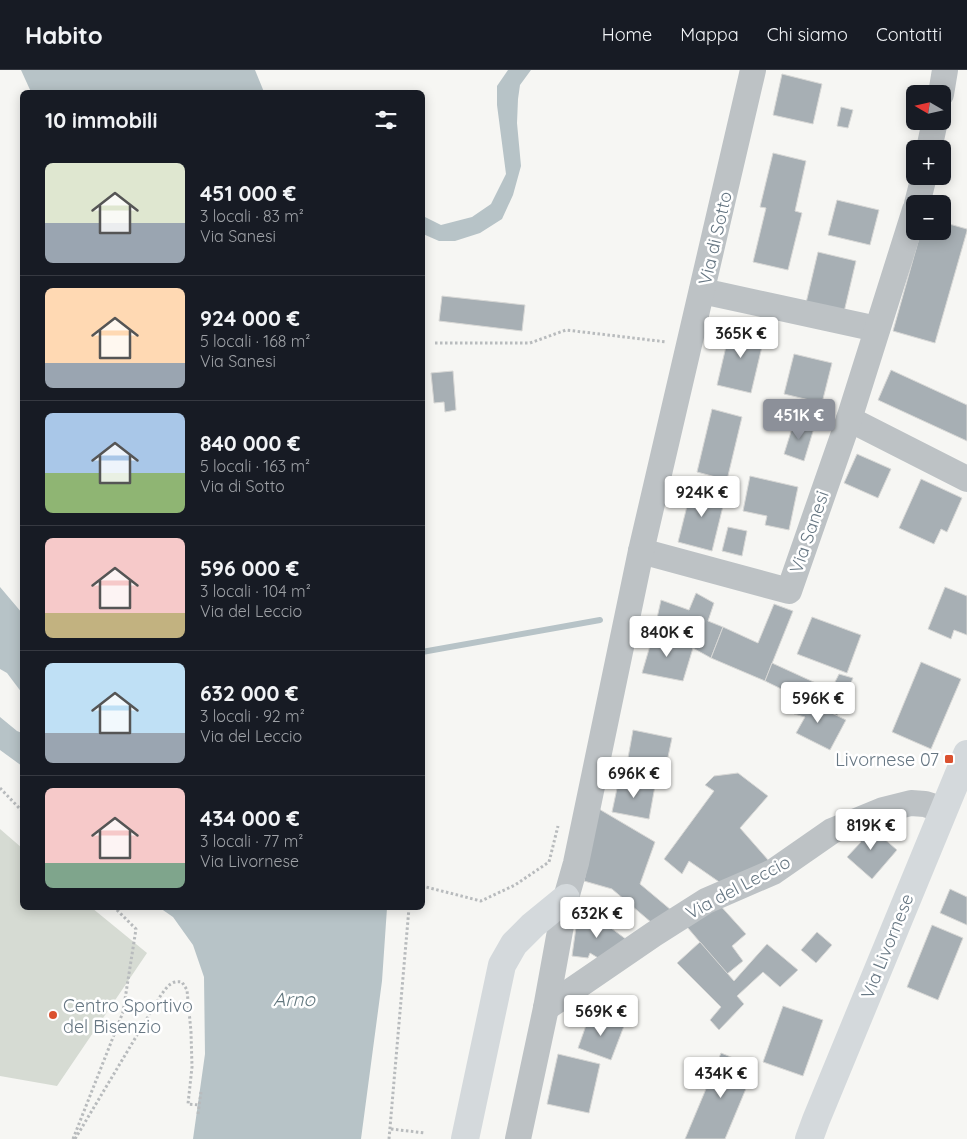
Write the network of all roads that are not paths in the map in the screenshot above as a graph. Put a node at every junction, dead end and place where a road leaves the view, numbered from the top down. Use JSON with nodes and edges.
{"nodes":[{"id":1,"x":754,"y":70,"type":"edge"},
{"id":2,"x":946,"y":70,"type":"edge"},
{"id":3,"x":943,"y":85,"type":"edge"},
{"id":4,"x":906,"y":238,"type":"edge"},
{"id":5,"x":702,"y":291,"type":"junction"},
{"id":6,"x":877,"y":328,"type":"junction"},
{"id":7,"x":849,"y":418,"type":"junction"},
{"id":8,"x":967,"y":479,"type":"edge"},
{"id":9,"x":641,"y":552,"type":"junction"},
{"id":10,"x":964,"y":771,"type":"edge"},
{"id":11,"x":944,"y":810,"type":"junction"},
{"id":12,"x":566,"y":898,"type":"junction"},
{"id":13,"x":546,"y":1008,"type":"junction"},
{"id":14,"x":464,"y":1139,"type":"edge"},
{"id":15,"x":518,"y":1139,"type":"edge"},
{"id":16,"x":809,"y":1139,"type":"edge"}],
"edges":[{"from":1,"to":5,"type":"street","name":"Via di Sotto"},
{"from":2,"to":3,"type":"street"},
{"from":4,"to":6,"type":"street","name":"Via Sanesi"},
{"from":5,"to":6,"type":"street"},
{"from":5,"to":9,"type":"street","name":"Via di Sotto"},
{"from":6,"to":7,"type":"street","name":"Via Sanesi"},
{"from":7,"to":8,"type":"street"},
{"from":7,"to":9,"type":"street","name":"Via Sanesi"},
{"from":9,"to":12,"type":"street","name":"Via di Sotto"},
{"from":10,"to":11,"type":"main road","name":"Via Livornese"},
{"from":11,"to":13,"type":"street","name":"Via del Leccio"},
{"from":11,"to":16,"type":"main road","name":"Via Livornese"},
{"from":12,"to":13,"type":"street","name":"Via di Sotto"},
{"from":12,"to":14,"type":"main road"},
{"from":13,"to":15,"type":"street","name":"Via di Sotto"}]}
